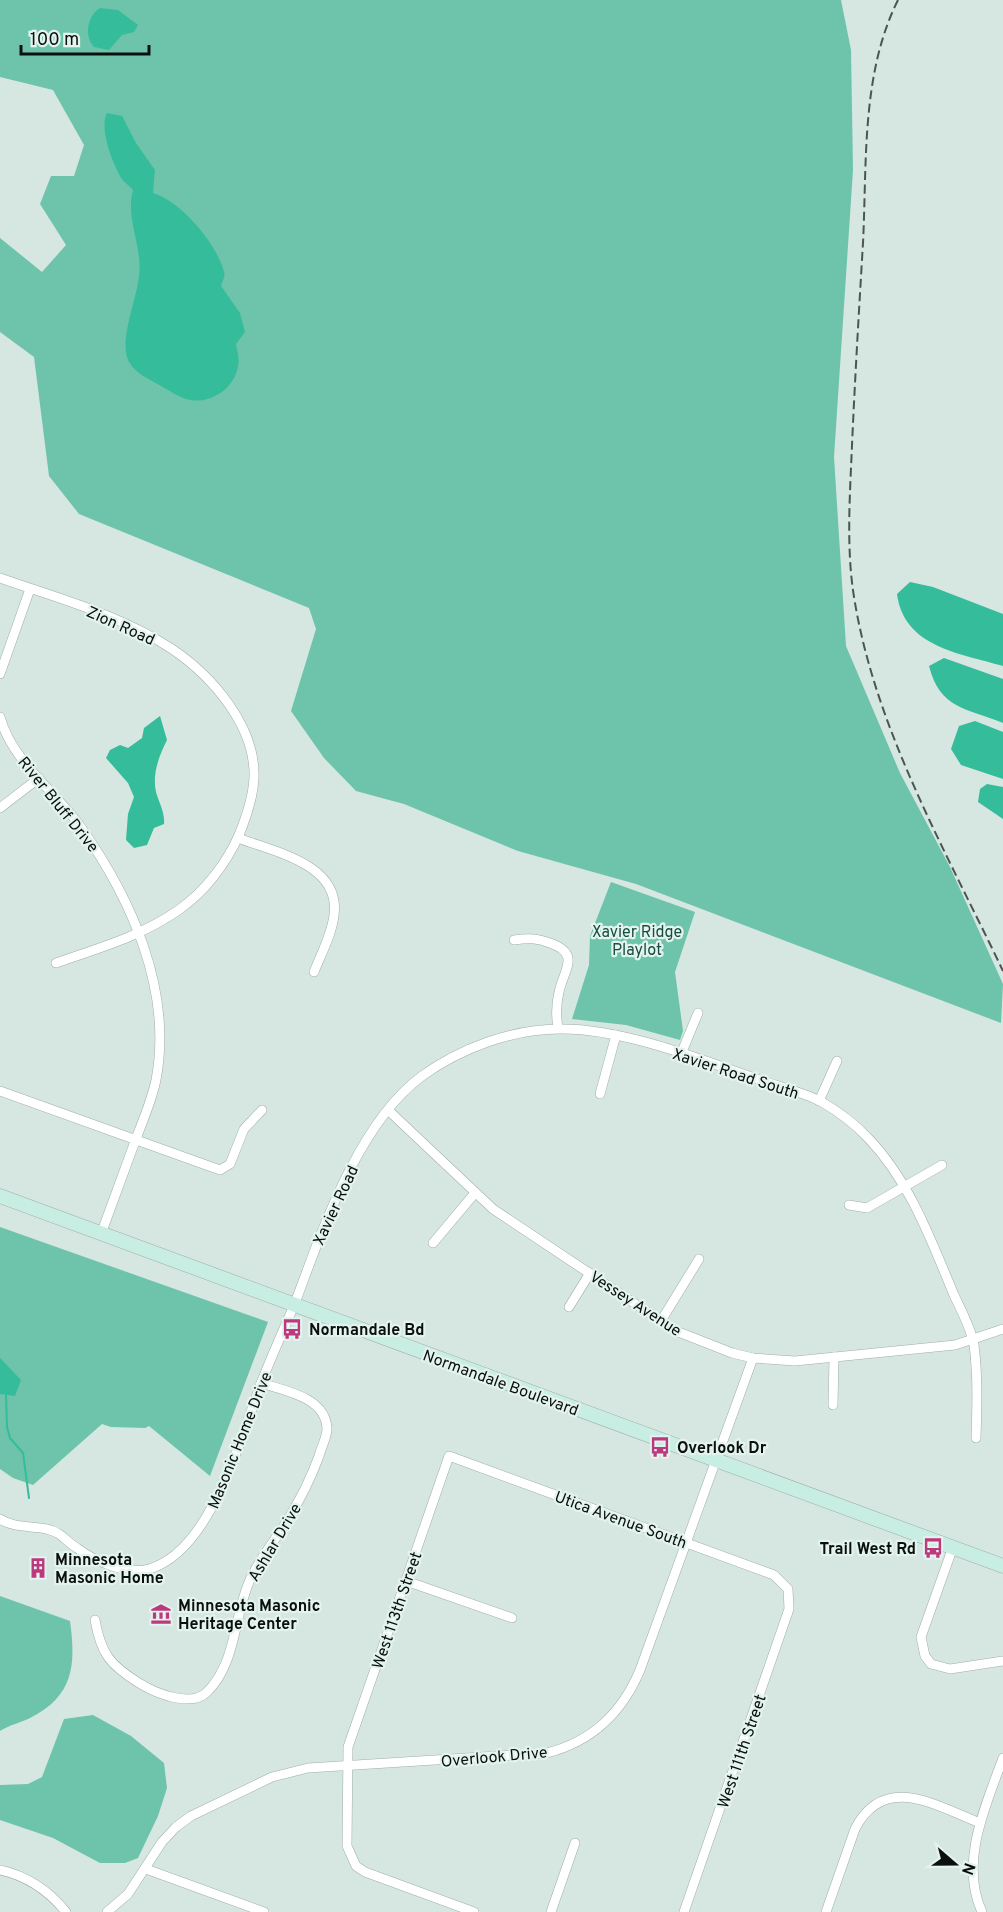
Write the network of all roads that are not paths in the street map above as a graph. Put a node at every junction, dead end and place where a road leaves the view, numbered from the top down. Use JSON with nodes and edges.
{"nodes":[{"id":1,"x":0,"y":578,"type":"edge"},
{"id":2,"x":30,"y":589,"type":"junction"},
{"id":3,"x":0,"y":674,"type":"edge"},
{"id":4,"x":0,"y":717,"type":"edge"},
{"id":5,"x":39,"y":778,"type":"junction"},
{"id":6,"x":0,"y":808,"type":"edge"},
{"id":7,"x":238,"y":838,"type":"junction"},
{"id":8,"x":138,"y":934,"type":"junction"},
{"id":9,"x":514,"y":940,"type":"dead end"},
{"id":10,"x":56,"y":963,"type":"dead end"},
{"id":11,"x":314,"y":972,"type":"dead end"},
{"id":12,"x":698,"y":1013,"type":"dead end"},
{"id":13,"x":558,"y":1029,"type":"junction"},
{"id":14,"x":616,"y":1035,"type":"junction"},
{"id":15,"x":681,"y":1054,"type":"junction"},
{"id":16,"x":837,"y":1061,"type":"dead end"},
{"id":17,"x":0,"y":1091,"type":"edge"},
{"id":18,"x":600,"y":1094,"type":"dead end"},
{"id":19,"x":819,"y":1101,"type":"junction"},
{"id":20,"x":262,"y":1110,"type":"dead end"},
{"id":21,"x":388,"y":1110,"type":"junction"},
{"id":22,"x":136,"y":1140,"type":"junction"},
{"id":23,"x":942,"y":1165,"type":"dead end"},
{"id":24,"x":905,"y":1187,"type":"junction"},
{"id":25,"x":475,"y":1193,"type":"junction"},
{"id":26,"x":0,"y":1197,"type":"edge"},
{"id":27,"x":849,"y":1205,"type":"dead end"},
{"id":28,"x":101,"y":1234,"type":"junction"},
{"id":29,"x":433,"y":1243,"type":"dead end"},
{"id":30,"x":699,"y":1259,"type":"dead end"},
{"id":31,"x":590,"y":1273,"type":"junction"},
{"id":32,"x":294,"y":1306,"type":"junction"},
{"id":33,"x":569,"y":1307,"type":"dead end"},
{"id":34,"x":661,"y":1321,"type":"junction"},
{"id":35,"x":1003,"y":1329,"type":"edge"},
{"id":36,"x":973,"y":1340,"type":"junction"},
{"id":37,"x":834,"y":1357,"type":"junction"},
{"id":38,"x":753,"y":1358,"type":"junction"},
{"id":39,"x":261,"y":1383,"type":"junction"},
{"id":40,"x":833,"y":1405,"type":"dead end"},
{"id":41,"x":975,"y":1438,"type":"dead end"},
{"id":42,"x":449,"y":1456,"type":"joint"},
{"id":43,"x":715,"y":1461,"type":"junction"},
{"id":44,"x":0,"y":1519,"type":"edge"},
{"id":45,"x":685,"y":1543,"type":"junction"},
{"id":46,"x":953,"y":1547,"type":"junction"},
{"id":47,"x":1003,"y":1566,"type":"edge"},
{"id":48,"x":406,"y":1581,"type":"junction"},
{"id":49,"x":788,"y":1589,"type":"joint"},
{"id":50,"x":512,"y":1618,"type":"dead end"},
{"id":51,"x":95,"y":1620,"type":"dead end"},
{"id":52,"x":1003,"y":1661,"type":"edge"},
{"id":53,"x":1003,"y":1758,"type":"edge"},
{"id":54,"x":347,"y":1766,"type":"junction"},
{"id":55,"x":980,"y":1823,"type":"junction"},
{"id":56,"x":575,"y":1843,"type":"dead end"},
{"id":57,"x":146,"y":1869,"type":"junction"},
{"id":58,"x":0,"y":1870,"type":"edge"},
{"id":59,"x":66,"y":1912,"type":"edge"},
{"id":60,"x":108,"y":1912,"type":"edge"},
{"id":61,"x":264,"y":1912,"type":"edge"},
{"id":62,"x":474,"y":1912,"type":"edge"},
{"id":63,"x":552,"y":1912,"type":"edge"},
{"id":64,"x":684,"y":1912,"type":"edge"},
{"id":65,"x":826,"y":1912,"type":"edge"},
{"id":66,"x":982,"y":1912,"type":"edge"}],
"edges":[{"from":1,"to":2,"type":"street","name":"Zion Road"},
{"from":2,"to":3,"type":"street"},
{"from":2,"to":7,"type":"street","name":"Zion Road"},
{"from":4,"to":5,"type":"street","name":"River Bluff Drive"},
{"from":5,"to":6,"type":"street"},
{"from":5,"to":8,"type":"street","name":"River Bluff Drive"},
{"from":7,"to":8,"type":"street","name":"Zion Road"},
{"from":7,"to":11,"type":"street"},
{"from":8,"to":10,"type":"street","name":"Zion Road"},
{"from":8,"to":22,"type":"street","name":"River Bluff Drive"},
{"from":9,"to":13,"type":"street"},
{"from":12,"to":15,"type":"street"},
{"from":13,"to":14,"type":"street","name":"Xavier Road South"},
{"from":13,"to":21,"type":"street","name":"Xavier Road South"},
{"from":14,"to":15,"type":"street","name":"Xavier Road South"},
{"from":14,"to":18,"type":"street"},
{"from":15,"to":19,"type":"street","name":"Xavier Road South"},
{"from":16,"to":19,"type":"street"},
{"from":17,"to":22,"type":"street"},
{"from":19,"to":24,"type":"street","name":"Xavier Road South"},
{"from":20,"to":22,"type":"street"},
{"from":21,"to":25,"type":"street","name":"Vessey Avenue"},
{"from":21,"to":32,"type":"street","name":"Xavier Road"},
{"from":22,"to":28,"type":"street","name":"River Bluff Drive"},
{"from":23,"to":24,"type":"street"},
{"from":24,"to":27,"type":"street"},
{"from":24,"to":36,"type":"street","name":"Xavier Road South"},
{"from":25,"to":29,"type":"street"},
{"from":25,"to":31,"type":"street","name":"Vessey Avenue"},
{"from":26,"to":28,"type":"street","name":"Normandale Boulevard"},
{"from":28,"to":32,"type":"street","name":"Normandale Boulevard"},
{"from":30,"to":34,"type":"street"},
{"from":31,"to":33,"type":"street"},
{"from":31,"to":34,"type":"street","name":"Vessey Avenue"},
{"from":32,"to":39,"type":"street","name":"Masonic Home Drive"},
{"from":32,"to":43,"type":"street","name":"Normandale Boulevard"},
{"from":34,"to":38,"type":"street","name":"Vessey Avenue"},
{"from":35,"to":36,"type":"street","name":"Vessey Avenue"},
{"from":36,"to":37,"type":"street","name":"Vessey Avenue"},
{"from":36,"to":41,"type":"street","name":"Xavier Road South"},
{"from":37,"to":38,"type":"street","name":"Vessey Avenue"},
{"from":37,"to":40,"type":"street"},
{"from":38,"to":43,"type":"street","name":"Overlook Drive"},
{"from":39,"to":44,"type":"street","name":"Masonic Home Drive"},
{"from":39,"to":51,"type":"street","name":"Ashlar Drive"},
{"from":42,"to":45,"type":"street","name":"Utica Avenue South"},
{"from":42,"to":48,"type":"street","name":"West 113th Street"},
{"from":43,"to":45,"type":"street","name":"Overlook Drive"},
{"from":43,"to":46,"type":"street","name":"Normandale Boulevard"},
{"from":45,"to":49,"type":"street","name":"Utica Avenue South"},
{"from":45,"to":54,"type":"street","name":"Overlook Drive"},
{"from":46,"to":47,"type":"street","name":"Normandale Boulevard"},
{"from":46,"to":52,"type":"street"},
{"from":48,"to":50,"type":"street"},
{"from":48,"to":54,"type":"street","name":"West 113th Street"},
{"from":49,"to":64,"type":"street","name":"West 111th Street"},
{"from":53,"to":55,"type":"street"},
{"from":54,"to":57,"type":"street","name":"Overlook Drive"},
{"from":54,"to":62,"type":"street","name":"West 113th Street"},
{"from":55,"to":65,"type":"street"},
{"from":55,"to":66,"type":"street"},
{"from":56,"to":63,"type":"street"},
{"from":57,"to":60,"type":"street","name":"Overlook Drive"},
{"from":57,"to":61,"type":"street"},
{"from":58,"to":59,"type":"street"}]}
